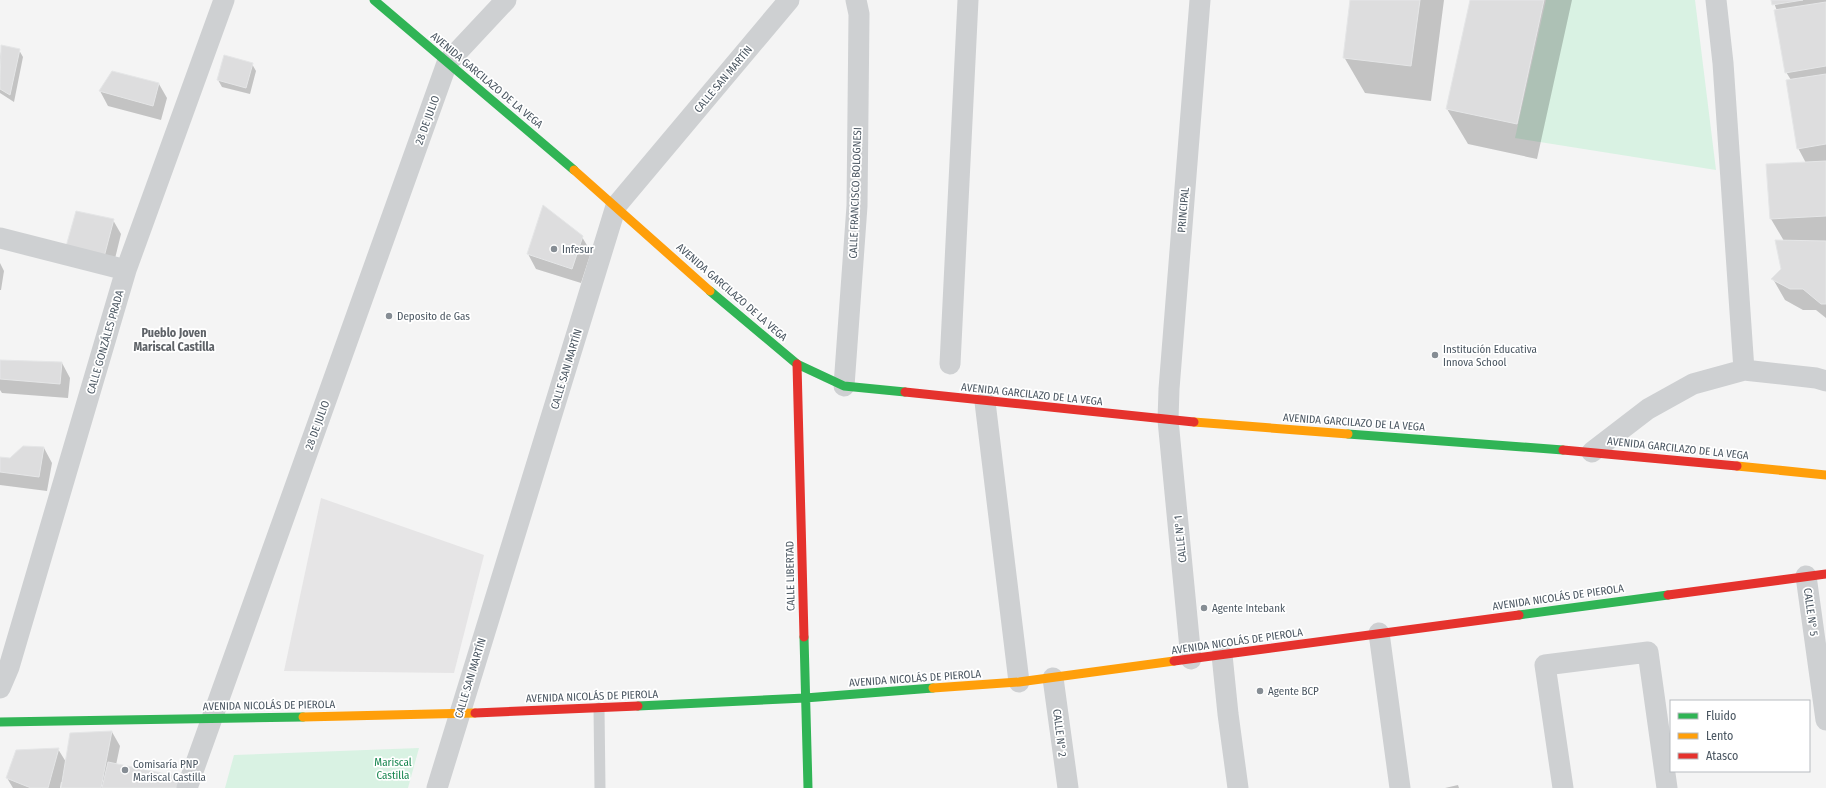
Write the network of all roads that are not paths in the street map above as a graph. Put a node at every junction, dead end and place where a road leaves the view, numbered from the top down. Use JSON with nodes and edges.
{"nodes":[{"id":1,"x":224,"y":0,"type":"edge"},
{"id":2,"x":374,"y":0,"type":"edge"},
{"id":3,"x":506,"y":0,"type":"edge"},
{"id":4,"x":789,"y":0,"type":"edge"},
{"id":5,"x":856,"y":0,"type":"edge"},
{"id":6,"x":968,"y":0,"type":"edge"},
{"id":7,"x":1200,"y":0,"type":"edge"},
{"id":8,"x":1716,"y":0,"type":"edge"},
{"id":9,"x":447,"y":63,"type":"junction"},
{"id":10,"x":616,"y":206,"type":"junction"},
{"id":11,"x":0,"y":238,"type":"edge"},
{"id":12,"x":126,"y":270,"type":"junction"},
{"id":13,"x":797,"y":364,"type":"junction"},
{"id":14,"x":950,"y":364,"type":"dead end"},
{"id":15,"x":1744,"y":370,"type":"junction"},
{"id":16,"x":1826,"y":381,"type":"edge"},
{"id":17,"x":844,"y":386,"type":"junction"},
{"id":18,"x":985,"y":402,"type":"junction"},
{"id":19,"x":1168,"y":420,"type":"junction"},
{"id":20,"x":1592,"y":452,"type":"junction"},
{"id":21,"x":1826,"y":475,"type":"edge"},
{"id":22,"x":1816,"y":575,"type":"edge"},
{"id":23,"x":1379,"y":633,"type":"junction"},
{"id":24,"x":1222,"y":655,"type":"junction"},
{"id":25,"x":1191,"y":659,"type":"junction"},
{"id":26,"x":1053,"y":678,"type":"junction"},
{"id":27,"x":1019,"y":682,"type":"junction"},
{"id":28,"x":0,"y":688,"type":"edge"},
{"id":29,"x":805,"y":698,"type":"junction"},
{"id":30,"x":599,"y":708,"type":"junction"},
{"id":31,"x":459,"y":714,"type":"junction"},
{"id":32,"x":212,"y":718,"type":"junction"},
{"id":33,"x":1826,"y":720,"type":"edge"},
{"id":34,"x":0,"y":722,"type":"edge"},
{"id":35,"x":188,"y":788,"type":"edge"},
{"id":36,"x":437,"y":788,"type":"edge"},
{"id":37,"x":600,"y":788,"type":"edge"},
{"id":38,"x":808,"y":788,"type":"edge"},
{"id":39,"x":1068,"y":788,"type":"edge"},
{"id":40,"x":1238,"y":788,"type":"edge"},
{"id":41,"x":1400,"y":788,"type":"edge"},
{"id":42,"x":1562,"y":788,"type":"edge"},
{"id":43,"x":1667,"y":788,"type":"edge"}],
"edges":[{"from":1,"to":12,"type":"street","name":"CALLE GONZÁLES PRADA"},
{"from":2,"to":9,"type":"street","name":"AVENIDA GARCILAZO DE LA VEGA"},
{"from":3,"to":9,"type":"street"},
{"from":4,"to":10,"type":"street","name":"CALLE SAN MARTÍN"},
{"from":5,"to":17,"type":"street","name":"CALLE FRANCISCO BOLOGNESI"},
{"from":6,"to":14,"type":"street"},
{"from":7,"to":19,"type":"street","name":"PRINCIPAL"},
{"from":8,"to":15,"type":"street"},
{"from":9,"to":10,"type":"street","name":"AVENIDA GARCILAZO DE LA VEGA"},
{"from":9,"to":32,"type":"street","name":"28 DE JULIO"},
{"from":10,"to":13,"type":"street","name":"AVENIDA GARCILAZO DE LA VEGA"},
{"from":10,"to":31,"type":"street","name":"CALLE SAN MARTÍN"},
{"from":11,"to":12,"type":"street"},
{"from":12,"to":28,"type":"street","name":"CALLE GONZÁLES PRADA"},
{"from":13,"to":17,"type":"street","name":"AVENIDA GARCILAZO DE LA VEGA"},
{"from":13,"to":29,"type":"street","name":"CALLE LIBERTAD"},
{"from":15,"to":16,"type":"street"},
{"from":15,"to":20,"type":"street"},
{"from":17,"to":18,"type":"street","name":"AVENIDA GARCILAZO DE LA VEGA"},
{"from":18,"to":19,"type":"street","name":"AVENIDA GARCILAZO DE LA VEGA"},
{"from":18,"to":27,"type":"street"},
{"from":19,"to":20,"type":"street","name":"AVENIDA GARCILAZO DE LA VEGA"},
{"from":19,"to":25,"type":"street","name":"CALLE N° 1"},
{"from":20,"to":21,"type":"street","name":"AVENIDA GARCILAZO DE LA VEGA"},
{"from":22,"to":23,"type":"street","name":"AVENIDA NICOLÁS DE PIEROLA"},
{"from":22,"to":33,"type":"street","name":"CALLE N° 5"},
{"from":23,"to":24,"type":"street","name":"AVENIDA NICOLÁS DE PIEROLA"},
{"from":23,"to":41,"type":"street"},
{"from":24,"to":25,"type":"street","name":"AVENIDA NICOLÁS DE PIEROLA"},
{"from":24,"to":40,"type":"street"},
{"from":25,"to":26,"type":"street","name":"AVENIDA NICOLÁS DE PIEROLA"},
{"from":26,"to":27,"type":"street","name":"AVENIDA NICOLÁS DE PIEROLA"},
{"from":26,"to":39,"type":"street","name":"CALLE N° 2"},
{"from":27,"to":29,"type":"street","name":"AVENIDA NICOLÁS DE PIEROLA"},
{"from":29,"to":30,"type":"street","name":"AVENIDA NICOLÁS DE PIEROLA"},
{"from":29,"to":38,"type":"street","name":"CALLE LIBERTAD"},
{"from":30,"to":31,"type":"street","name":"AVENIDA NICOLÁS DE PIEROLA"},
{"from":30,"to":37,"type":"lane"},
{"from":31,"to":32,"type":"street","name":"AVENIDA NICOLÁS DE PIEROLA"},
{"from":31,"to":36,"type":"street","name":"CALLE SAN MARTÍN"},
{"from":32,"to":34,"type":"street","name":"AVENIDA NICOLÁS DE PIEROLA"},
{"from":32,"to":35,"type":"street","name":"28 DE JULIO"},
{"from":42,"to":43,"type":"street"}]}
